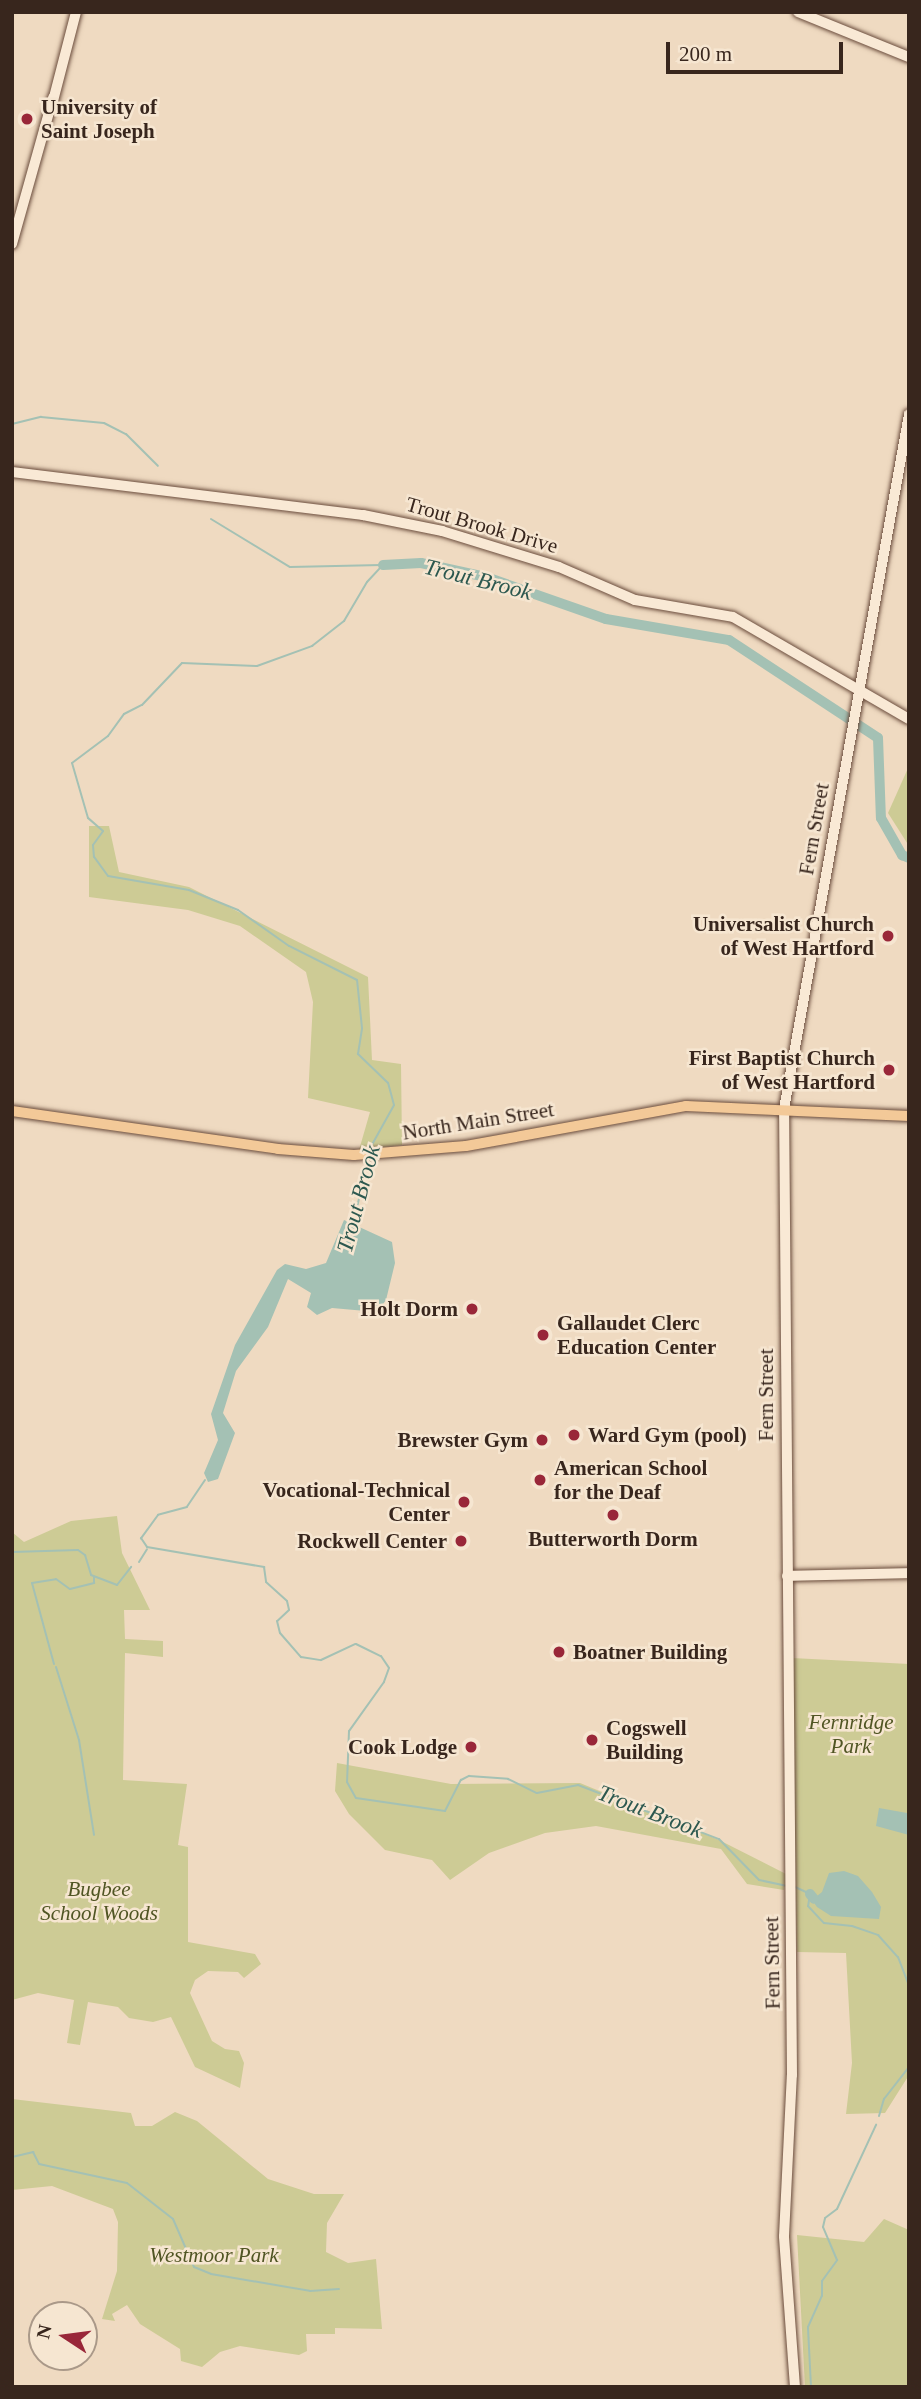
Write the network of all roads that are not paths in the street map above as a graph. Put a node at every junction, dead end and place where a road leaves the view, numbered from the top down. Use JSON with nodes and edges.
{"nodes":[{"id":1,"x":76,"y":12,"type":"edge"},
{"id":2,"x":798,"y":12,"type":"edge"},
{"id":3,"x":909,"y":57,"type":"edge"},
{"id":4,"x":12,"y":244,"type":"edge"},
{"id":5,"x":909,"y":414,"type":"edge"},
{"id":6,"x":12,"y":471,"type":"edge"},
{"id":7,"x":859,"y":688,"type":"junction"},
{"id":8,"x":909,"y":719,"type":"edge"},
{"id":9,"x":784,"y":1109,"type":"junction"},
{"id":10,"x":12,"y":1111,"type":"edge"},
{"id":11,"x":909,"y":1116,"type":"edge"},
{"id":12,"x":909,"y":1573,"type":"edge"},
{"id":13,"x":787,"y":1576,"type":"junction"},
{"id":14,"x":795,"y":2387,"type":"edge"}],
"edges":[{"from":1,"to":4,"type":"street"},
{"from":2,"to":3,"type":"street"},
{"from":5,"to":7,"type":"street","name":"Fern Street"},
{"from":6,"to":7,"type":"street","name":"Trout Brook Drive"},
{"from":7,"to":8,"type":"street","name":"Trout Brook Drive"},
{"from":7,"to":9,"type":"street","name":"Fern Street"},
{"from":9,"to":10,"type":"main road","name":"North Main Street"},
{"from":9,"to":11,"type":"main road","name":"North Main Street"},
{"from":9,"to":13,"type":"street","name":"Fern Street"},
{"from":12,"to":13,"type":"street"},
{"from":13,"to":14,"type":"street","name":"Fern Street"}]}
